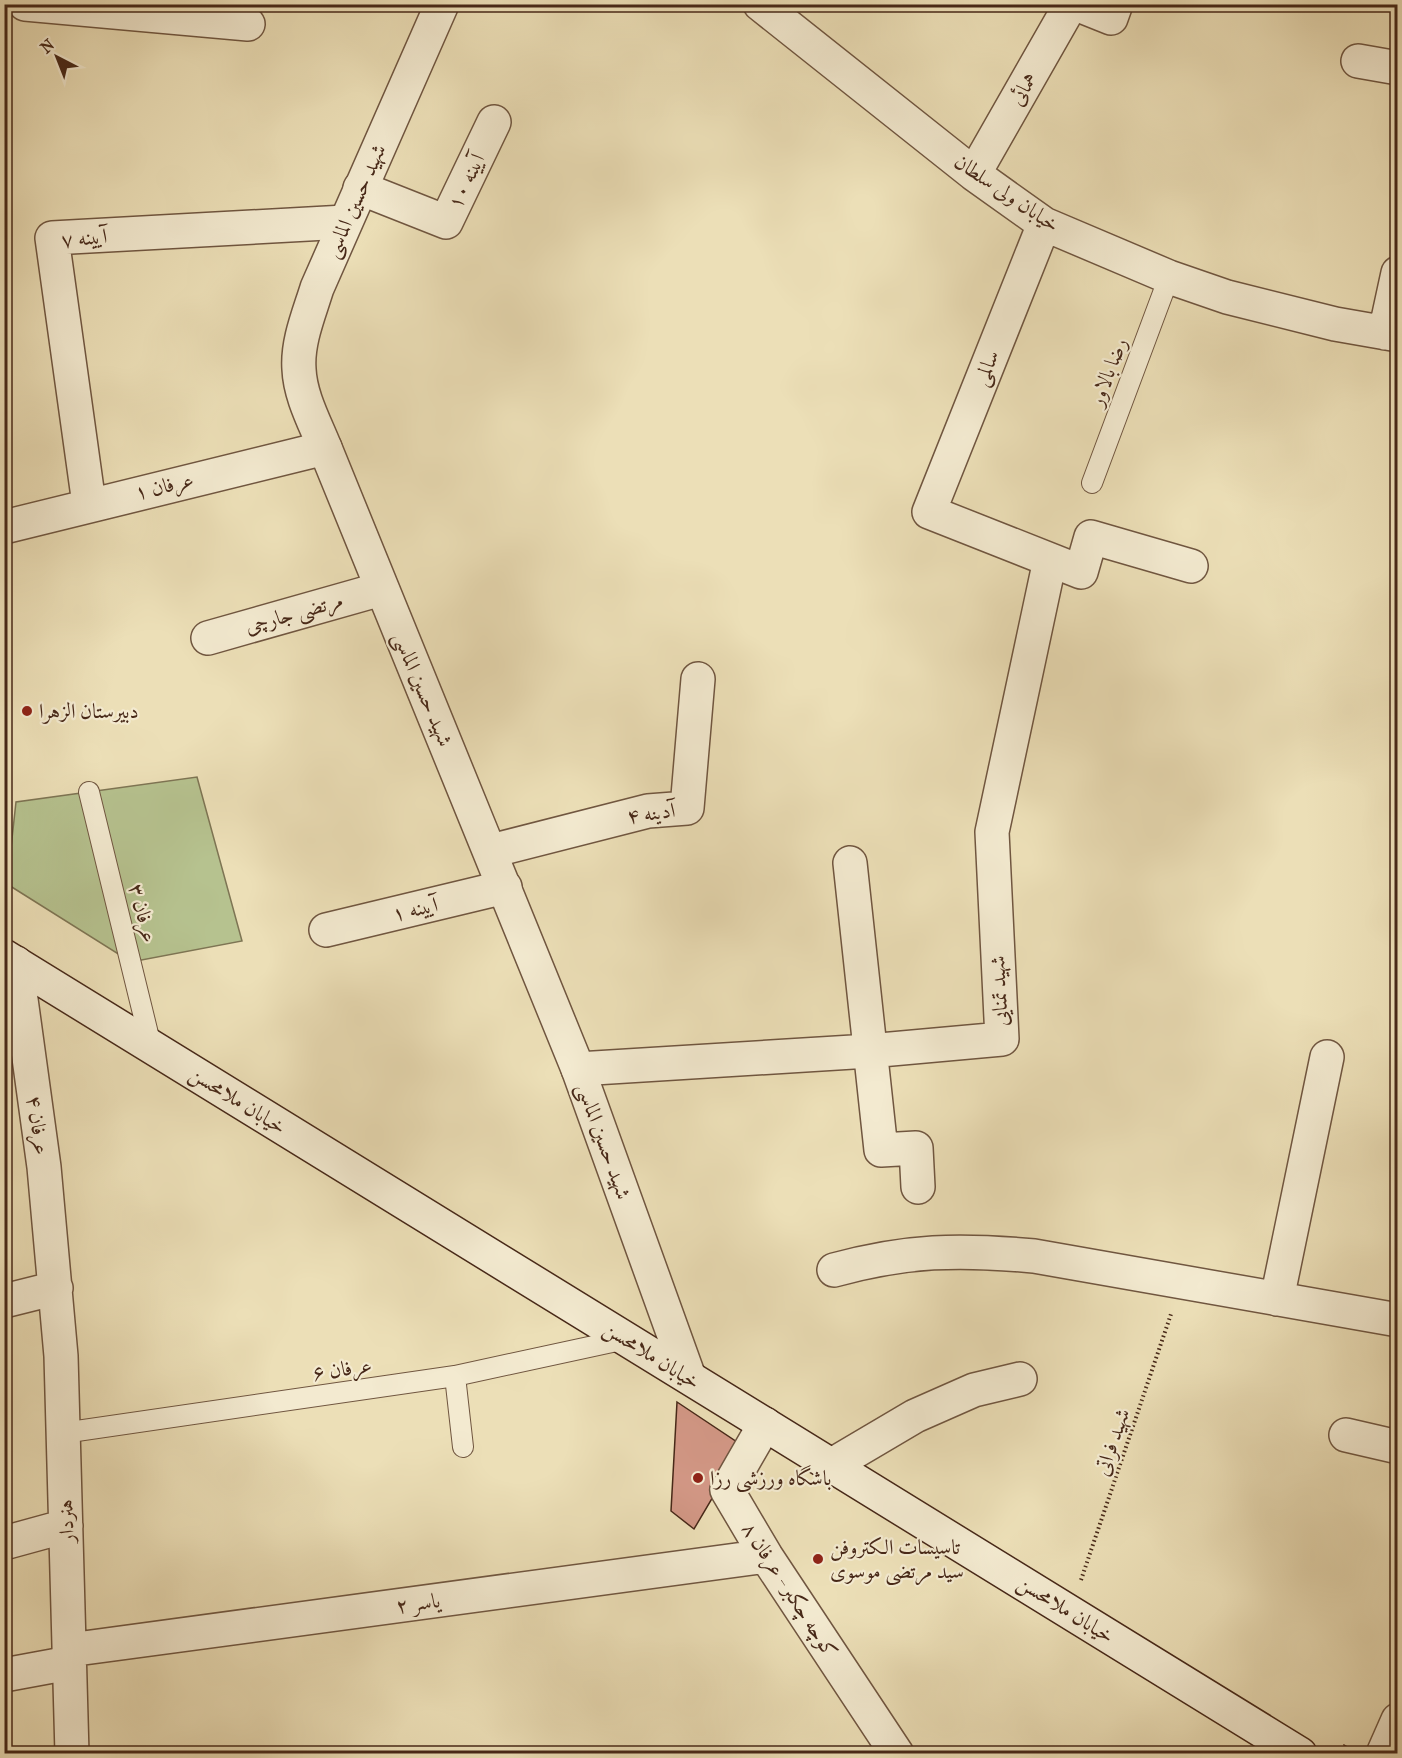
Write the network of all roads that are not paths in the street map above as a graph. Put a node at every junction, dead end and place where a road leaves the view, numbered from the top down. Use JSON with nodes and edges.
{"nodes":[{"id":1,"x":25,"y":4,"type":"edge"},
{"id":2,"x":442,"y":4,"type":"edge"},
{"id":3,"x":760,"y":4,"type":"edge"},
{"id":4,"x":1071,"y":4,"type":"edge"},
{"id":5,"x":1076,"y":4,"type":"edge"},
{"id":6,"x":1116,"y":4,"type":"edge"},
{"id":7,"x":248,"y":24,"type":"dead end"},
{"id":8,"x":1358,"y":61,"type":"dead end"},
{"id":9,"x":1398,"y":68,"type":"edge"},
{"id":10,"x":494,"y":122,"type":"dead end"},
{"id":11,"x":974,"y":174,"type":"junction"},
{"id":12,"x":360,"y":188,"type":"junction"},
{"id":13,"x":345,"y":222,"type":"junction"},
{"id":14,"x":1044,"y":224,"type":"junction"},
{"id":15,"x":1398,"y":273,"type":"edge"},
{"id":16,"x":1170,"y":277,"type":"junction"},
{"id":17,"x":1391,"y":334,"type":"edge"},
{"id":18,"x":325,"y":448,"type":"junction"},
{"id":19,"x":1092,"y":483,"type":"dead end"},
{"id":20,"x":89,"y":504,"type":"junction"},
{"id":21,"x":4,"y":526,"type":"edge"},
{"id":22,"x":1050,"y":560,"type":"junction"},
{"id":23,"x":1191,"y":566,"type":"dead end"},
{"id":24,"x":381,"y":589,"type":"junction"},
{"id":25,"x":208,"y":638,"type":"dead end"},
{"id":26,"x":698,"y":679,"type":"dead end"},
{"id":27,"x":89,"y":792,"type":"dead end"},
{"id":28,"x":490,"y":851,"type":"junction"},
{"id":29,"x":850,"y":863,"type":"dead end"},
{"id":30,"x":505,"y":887,"type":"junction"},
{"id":31,"x":326,"y":930,"type":"dead end"},
{"id":32,"x":10,"y":960,"type":"edge"},
{"id":33,"x":151,"y":1046,"type":"junction"},
{"id":34,"x":869,"y":1051,"type":"junction"},
{"id":35,"x":1327,"y":1057,"type":"dead end"},
{"id":36,"x":578,"y":1069,"type":"junction"},
{"id":37,"x":918,"y":1187,"type":"dead end"},
{"id":38,"x":834,"y":1270,"type":"dead end"},
{"id":39,"x":56,"y":1288,"type":"junction"},
{"id":40,"x":1277,"y":1299,"type":"junction"},
{"id":41,"x":4,"y":1301,"type":"edge"},
{"id":42,"x":1398,"y":1320,"type":"edge"},
{"id":43,"x":626,"y":1339,"type":"junction"},
{"id":44,"x":455,"y":1376,"type":"junction"},
{"id":45,"x":689,"y":1377,"type":"junction"},
{"id":46,"x":1020,"y":1379,"type":"dead end"},
{"id":47,"x":765,"y":1424,"type":"junction"},
{"id":48,"x":63,"y":1433,"type":"junction"},
{"id":49,"x":1346,"y":1435,"type":"dead end"},
{"id":50,"x":463,"y":1447,"type":"dead end"},
{"id":51,"x":1398,"y":1447,"type":"edge"},
{"id":52,"x":832,"y":1465,"type":"junction"},
{"id":53,"x":66,"y":1526,"type":"junction"},
{"id":54,"x":4,"y":1543,"type":"edge"},
{"id":55,"x":766,"y":1556,"type":"junction"},
{"id":56,"x":69,"y":1657,"type":"junction"},
{"id":57,"x":4,"y":1675,"type":"edge"},
{"id":58,"x":1398,"y":1720,"type":"edge"},
{"id":59,"x":72,"y":1754,"type":"edge"},
{"id":60,"x":897,"y":1754,"type":"edge"},
{"id":61,"x":1300,"y":1754,"type":"edge"},
{"id":62,"x":1383,"y":1754,"type":"edge"}],
"edges":[{"from":1,"to":7,"type":"street"},
{"from":2,"to":12,"type":"street","name":"شهید حسین الماسی"},
{"from":3,"to":11,"type":"street","name":"خیابان ولی سلطان"},
{"from":4,"to":11,"type":"street","name":"همائی"},
{"from":5,"to":6,"type":"street"},
{"from":8,"to":9,"type":"street"},
{"from":10,"to":12,"type":"street","name":"آیینه ۱۰"},
{"from":11,"to":14,"type":"street","name":"خیابان ولی سلطان"},
{"from":12,"to":13,"type":"street","name":"شهید حسین الماسی"},
{"from":13,"to":18,"type":"street","name":"شهید حسین الماسی"},
{"from":13,"to":20,"type":"street","name":"آیینه ۷"},
{"from":14,"to":16,"type":"street","name":"خیابان ولی سلطان"},
{"from":14,"to":22,"type":"street","name":"سالمی"},
{"from":15,"to":17,"type":"street"},
{"from":16,"to":17,"type":"street","name":"خیابان ولی سلطان"},
{"from":16,"to":19,"type":"lane","name":"رضا بالاور"},
{"from":18,"to":20,"type":"street","name":"عرفان ۱"},
{"from":18,"to":24,"type":"street","name":"شهید حسین الماسی"},
{"from":20,"to":21,"type":"street","name":"عرفان ۱"},
{"from":22,"to":23,"type":"street"},
{"from":22,"to":34,"type":"street","name":"شهید تمنایی"},
{"from":24,"to":25,"type":"street","name":"مرتضی جارچی"},
{"from":24,"to":28,"type":"street","name":"شهید حسین الماسی"},
{"from":26,"to":28,"type":"street","name":"آدینه ۴"},
{"from":27,"to":33,"type":"lane","name":"عرفان ۳"},
{"from":28,"to":30,"type":"street","name":"شهید حسین الماسی"},
{"from":29,"to":34,"type":"street"},
{"from":30,"to":31,"type":"street","name":"آیینه ۱"},
{"from":30,"to":36,"type":"street","name":"شهید حسین الماسی"},
{"from":32,"to":33,"type":"street","name":"خیابان ملامحسن"},
{"from":32,"to":39,"type":"street","name":"عرفان ۴"},
{"from":33,"to":43,"type":"street","name":"خیابان ملامحسن"},
{"from":34,"to":36,"type":"street","name":"شهید تمنایی"},
{"from":34,"to":37,"type":"street"},
{"from":35,"to":40,"type":"street"},
{"from":36,"to":45,"type":"street","name":"شهید حسین الماسی"},
{"from":38,"to":40,"type":"street"},
{"from":39,"to":41,"type":"street"},
{"from":39,"to":48,"type":"street","name":"هنردار"},
{"from":40,"to":42,"type":"street"},
{"from":43,"to":44,"type":"lane","name":"عرفان ۶"},
{"from":43,"to":45,"type":"street","name":"خیابان ملامحسن"},
{"from":44,"to":48,"type":"lane","name":"عرفان ۶"},
{"from":44,"to":50,"type":"lane"},
{"from":45,"to":47,"type":"street","name":"خیابان ملامحسن"},
{"from":46,"to":52,"type":"street"},
{"from":47,"to":52,"type":"street","name":"خیابان ملامحسن"},
{"from":47,"to":55,"type":"street","name":"کوچه چکبر - عرفان ۸"},
{"from":48,"to":53,"type":"street","name":"هنردار"},
{"from":49,"to":51,"type":"street"},
{"from":52,"to":61,"type":"street","name":"خیابان ملامحسن"},
{"from":53,"to":54,"type":"street"},
{"from":53,"to":56,"type":"street","name":"هنردار"},
{"from":55,"to":56,"type":"street","name":"یاسر ۲"},
{"from":55,"to":60,"type":"street","name":"کوچه چکبر - عرفان ۸"},
{"from":56,"to":57,"type":"street","name":"یاسر ۲"},
{"from":56,"to":59,"type":"street","name":"هنردار"},
{"from":58,"to":62,"type":"street"}]}
